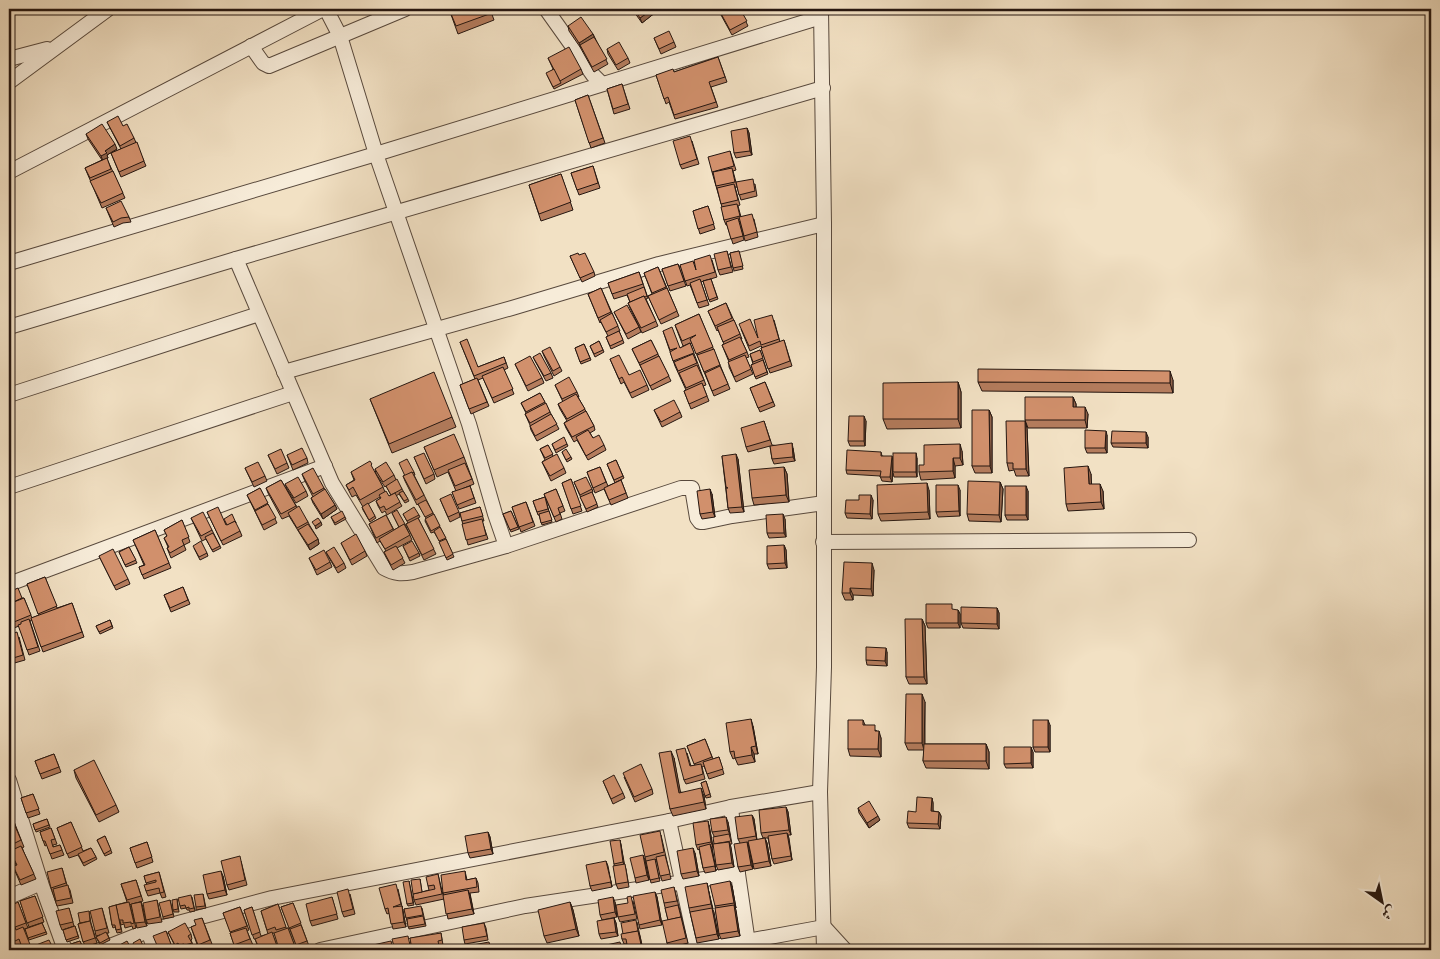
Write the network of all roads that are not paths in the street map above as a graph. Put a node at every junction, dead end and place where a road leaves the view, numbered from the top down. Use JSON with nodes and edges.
{"nodes":[{"id":1,"x":108,"y":9,"type":"edge"},
{"id":2,"x":324,"y":9,"type":"edge"},
{"id":3,"x":405,"y":9,"type":"edge"},
{"id":4,"x":546,"y":9,"type":"edge"},
{"id":5,"x":822,"y":13,"type":"edge"},
{"id":6,"x":340,"y":36,"type":"junction"},
{"id":7,"x":251,"y":46,"type":"junction"},
{"id":8,"x":53,"y":48,"type":"junction"},
{"id":9,"x":9,"y":59,"type":"edge"},
{"id":10,"x":9,"y":82,"type":"edge"},
{"id":11,"x":601,"y":83,"type":"junction"},
{"id":12,"x":823,"y":88,"type":"junction"},
{"id":13,"x":376,"y":154,"type":"junction"},
{"id":14,"x":9,"y":172,"type":"edge"},
{"id":15,"x":397,"y":212,"type":"junction"},
{"id":16,"x":824,"y":224,"type":"junction"},
{"id":17,"x":236,"y":259,"type":"junction"},
{"id":18,"x":9,"y":263,"type":"edge"},
{"id":19,"x":259,"y":314,"type":"junction"},
{"id":20,"x":9,"y":327,"type":"edge"},
{"id":21,"x":436,"y":328,"type":"junction"},
{"id":22,"x":284,"y":372,"type":"junction"},
{"id":23,"x":293,"y":394,"type":"junction"},
{"id":24,"x":9,"y":395,"type":"edge"},
{"id":25,"x":325,"y":466,"type":"junction"},
{"id":26,"x":9,"y":487,"type":"edge"},
{"id":27,"x":824,"y":503,"type":"junction"},
{"id":28,"x":1189,"y":540,"type":"dead end"},
{"id":29,"x":823,"y":542,"type":"junction"},
{"id":30,"x":506,"y":546,"type":"junction"},
{"id":31,"x":9,"y":584,"type":"edge"},
{"id":32,"x":9,"y":780,"type":"edge"},
{"id":33,"x":820,"y":792,"type":"junction"},
{"id":34,"x":11,"y":797,"type":"edge"},
{"id":35,"x":731,"y":807,"type":"junction"},
{"id":36,"x":669,"y":821,"type":"junction"},
{"id":37,"x":738,"y":874,"type":"junction"},
{"id":38,"x":682,"y":882,"type":"junction"},
{"id":39,"x":41,"y":883,"type":"junction"},
{"id":40,"x":9,"y":897,"type":"edge"},
{"id":41,"x":824,"y":927,"type":"junction"},
{"id":42,"x":148,"y":931,"type":"junction"},
{"id":43,"x":368,"y":945,"type":"edge"},
{"id":44,"x":749,"y":946,"type":"edge"},
{"id":45,"x":64,"y":950,"type":"edge"},
{"id":46,"x":100,"y":950,"type":"edge"},
{"id":47,"x":155,"y":950,"type":"edge"},
{"id":48,"x":320,"y":950,"type":"edge"},
{"id":49,"x":698,"y":950,"type":"edge"},
{"id":50,"x":824,"y":950,"type":"edge"},
{"id":51,"x":844,"y":950,"type":"edge"}],
"edges":[{"from":1,"to":8,"type":"street"},
{"from":2,"to":6,"type":"street"},
{"from":2,"to":7,"type":"street"},
{"from":3,"to":6,"type":"street"},
{"from":4,"to":11,"type":"street"},
{"from":5,"to":11,"type":"street"},
{"from":5,"to":12,"type":"street"},
{"from":6,"to":7,"type":"street"},
{"from":6,"to":13,"type":"street"},
{"from":7,"to":14,"type":"street"},
{"from":8,"to":9,"type":"street"},
{"from":8,"to":10,"type":"street"},
{"from":11,"to":13,"type":"street"},
{"from":12,"to":15,"type":"street"},
{"from":12,"to":16,"type":"street"},
{"from":13,"to":15,"type":"street"},
{"from":13,"to":18,"type":"street"},
{"from":15,"to":17,"type":"street"},
{"from":15,"to":21,"type":"street"},
{"from":16,"to":21,"type":"street"},
{"from":16,"to":27,"type":"street"},
{"from":17,"to":19,"type":"street"},
{"from":17,"to":20,"type":"street"},
{"from":19,"to":22,"type":"street"},
{"from":19,"to":24,"type":"street"},
{"from":21,"to":22,"type":"street"},
{"from":21,"to":30,"type":"street"},
{"from":22,"to":23,"type":"street"},
{"from":23,"to":25,"type":"street"},
{"from":23,"to":26,"type":"street"},
{"from":25,"to":30,"type":"street"},
{"from":25,"to":31,"type":"street"},
{"from":27,"to":29,"type":"street"},
{"from":27,"to":30,"type":"street"},
{"from":28,"to":29,"type":"street"},
{"from":29,"to":33,"type":"street"},
{"from":32,"to":34,"type":"street"},
{"from":33,"to":35,"type":"street"},
{"from":33,"to":41,"type":"street"},
{"from":34,"to":39,"type":"street"},
{"from":35,"to":36,"type":"street"},
{"from":35,"to":37,"type":"street"},
{"from":36,"to":38,"type":"street"},
{"from":36,"to":42,"type":"street"},
{"from":37,"to":38,"type":"street"},
{"from":37,"to":44,"type":"street"},
{"from":38,"to":43,"type":"street"},
{"from":38,"to":49,"type":"street"},
{"from":39,"to":40,"type":"street"},
{"from":39,"to":45,"type":"street"},
{"from":41,"to":44,"type":"street"},
{"from":41,"to":50,"type":"street"},
{"from":41,"to":51,"type":"street"},
{"from":42,"to":46,"type":"street"},
{"from":42,"to":47,"type":"street"},
{"from":43,"to":48,"type":"street"},
{"from":44,"to":49,"type":"street"}]}
